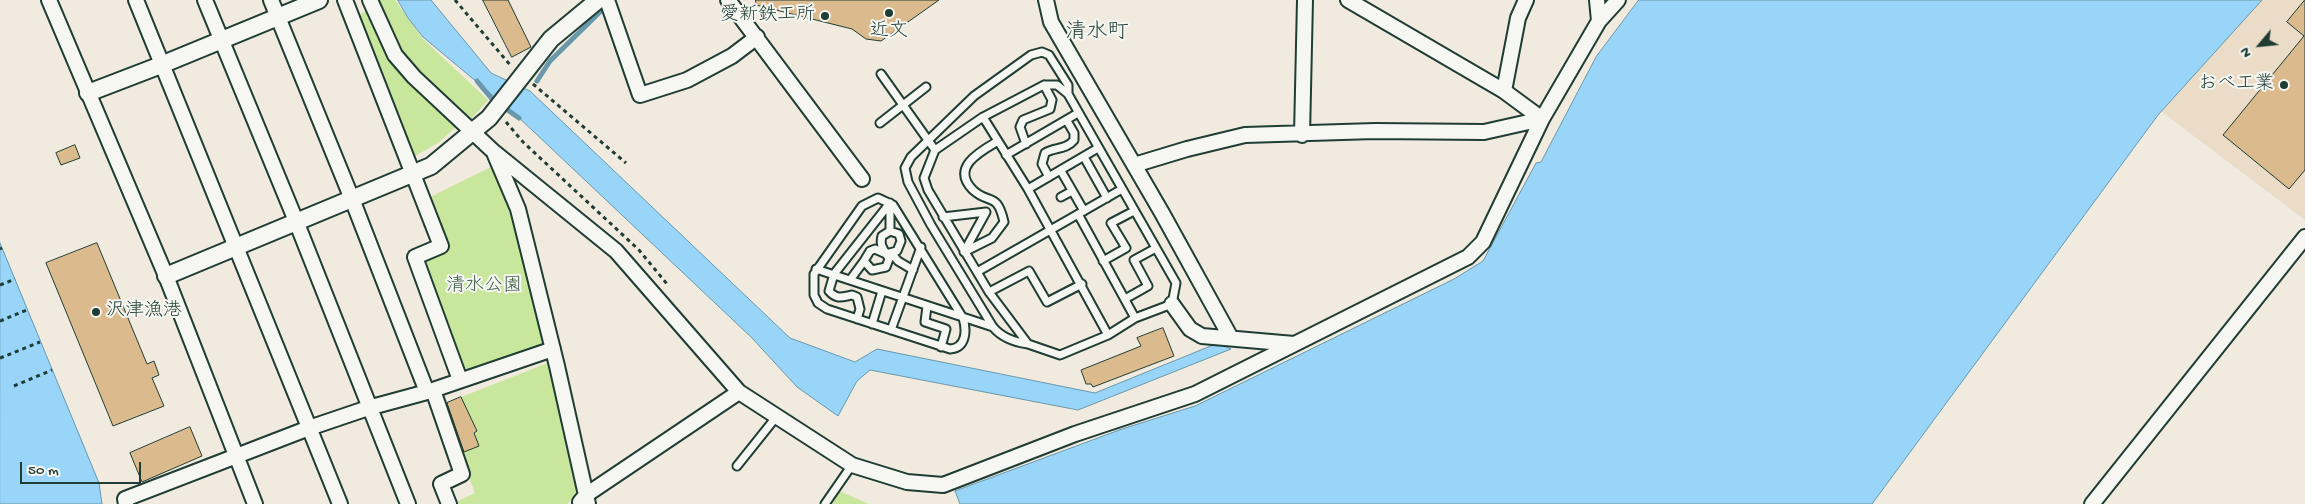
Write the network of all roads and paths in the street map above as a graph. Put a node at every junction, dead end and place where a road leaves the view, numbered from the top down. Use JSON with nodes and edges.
{"nodes":[{"id":1,"x":49,"y":0,"type":"edge"},
{"id":2,"x":136,"y":0,"type":"edge"},
{"id":3,"x":205,"y":0,"type":"edge"},
{"id":4,"x":271,"y":0,"type":"edge"},
{"id":5,"x":319,"y":0,"type":"edge"},
{"id":6,"x":345,"y":0,"type":"edge"},
{"id":7,"x":370,"y":0,"type":"edge"},
{"id":8,"x":455,"y":0,"type":"edge"},
{"id":9,"x":598,"y":0,"type":"edge"},
{"id":10,"x":608,"y":0,"type":"edge"},
{"id":11,"x":728,"y":0,"type":"edge"},
{"id":12,"x":1046,"y":0,"type":"edge"},
{"id":13,"x":1305,"y":0,"type":"edge"},
{"id":14,"x":1348,"y":0,"type":"edge"},
{"id":15,"x":1526,"y":0,"type":"edge"},
{"id":16,"x":1597,"y":0,"type":"edge"},
{"id":17,"x":1618,"y":0,"type":"edge"},
{"id":18,"x":277,"y":18,"type":"junction"},
{"id":19,"x":1599,"y":21,"type":"junction"},
{"id":20,"x":756,"y":37,"type":"junction"},
{"id":21,"x":220,"y":40,"type":"junction"},
{"id":22,"x":162,"y":65,"type":"junction"},
{"id":23,"x":881,"y":74,"type":"dead end"},
{"id":24,"x":522,"y":75,"type":"junction"},
{"id":25,"x":1044,"y":85,"type":"junction"},
{"id":26,"x":926,"y":87,"type":"dead end"},
{"id":27,"x":1504,"y":91,"type":"junction"},
{"id":28,"x":88,"y":93,"type":"junction"},
{"id":29,"x":1068,"y":94,"type":"junction"},
{"id":30,"x":903,"y":105,"type":"junction"},
{"id":31,"x":1078,"y":113,"type":"junction"},
{"id":32,"x":983,"y":117,"type":"junction"},
{"id":33,"x":1542,"y":118,"type":"junction"},
{"id":34,"x":1066,"y":121,"type":"junction"},
{"id":35,"x":880,"y":123,"type":"dead end"},
{"id":36,"x":475,"y":132,"type":"junction"},
{"id":37,"x":1302,"y":135,"type":"junction"},
{"id":38,"x":928,"y":141,"type":"junction"},
{"id":39,"x":998,"y":141,"type":"junction"},
{"id":40,"x":1026,"y":144,"type":"junction"},
{"id":41,"x":1098,"y":148,"type":"junction"},
{"id":42,"x":935,"y":150,"type":"junction"},
{"id":43,"x":494,"y":152,"type":"junction"},
{"id":44,"x":1006,"y":156,"type":"junction"},
{"id":45,"x":1084,"y":157,"type":"junction"},
{"id":46,"x":626,"y":163,"type":"dead end"},
{"id":47,"x":1134,"y":166,"type":"junction"},
{"id":48,"x":1061,"y":171,"type":"junction"},
{"id":49,"x":414,"y":176,"type":"junction"},
{"id":50,"x":1049,"y":177,"type":"junction"},
{"id":51,"x":862,"y":179,"type":"dead end"},
{"id":52,"x":1028,"y":189,"type":"junction"},
{"id":53,"x":1122,"y":190,"type":"junction"},
{"id":54,"x":1072,"y":191,"type":"junction"},
{"id":55,"x":1060,"y":197,"type":"dead end"},
{"id":56,"x":1107,"y":198,"type":"junction"},
{"id":57,"x":352,"y":199,"type":"junction"},
{"id":58,"x":890,"y":202,"type":"junction"},
{"id":59,"x":1134,"y":211,"type":"junction"},
{"id":60,"x":1081,"y":213,"type":"junction"},
{"id":61,"x":944,"y":217,"type":"junction"},
{"id":62,"x":296,"y":221,"type":"junction"},
{"id":63,"x":1049,"y":230,"type":"junction"},
{"id":64,"x":890,"y":231,"type":"junction"},
{"id":65,"x":2305,"y":238,"type":"edge"},
{"id":66,"x":234,"y":246,"type":"junction"},
{"id":67,"x":921,"y":247,"type":"junction"},
{"id":68,"x":1156,"y":248,"type":"junction"},
{"id":69,"x":964,"y":252,"type":"junction"},
{"id":70,"x":889,"y":254,"type":"junction"},
{"id":71,"x":1103,"y":260,"type":"junction"},
{"id":72,"x":864,"y":261,"type":"junction"},
{"id":73,"x":816,"y":269,"type":"junction"},
{"id":74,"x":914,"y":270,"type":"junction"},
{"id":75,"x":977,"y":272,"type":"junction"},
{"id":76,"x":834,"y":274,"type":"junction"},
{"id":77,"x":166,"y":276,"type":"junction"},
{"id":78,"x":15,"y":279,"type":"dead end"},
{"id":79,"x":850,"y":280,"type":"junction"},
{"id":80,"x":1082,"y":284,"type":"junction"},
{"id":81,"x":0,"y":285,"type":"edge"},
{"id":82,"x":882,"y":291,"type":"junction"},
{"id":83,"x":990,"y":292,"type":"junction"},
{"id":84,"x":904,"y":298,"type":"junction"},
{"id":85,"x":1125,"y":299,"type":"junction"},
{"id":86,"x":1172,"y":304,"type":"junction"},
{"id":87,"x":928,"y":306,"type":"junction"},
{"id":88,"x":27,"y":310,"type":"dead end"},
{"id":89,"x":963,"y":318,"type":"junction"},
{"id":90,"x":1135,"y":318,"type":"junction"},
{"id":91,"x":857,"y":319,"type":"junction"},
{"id":92,"x":0,"y":321,"type":"edge"},
{"id":93,"x":872,"y":324,"type":"junction"},
{"id":94,"x":993,"y":327,"type":"junction"},
{"id":95,"x":892,"y":330,"type":"junction"},
{"id":96,"x":1108,"y":336,"type":"junction"},
{"id":97,"x":1232,"y":338,"type":"junction"},
{"id":98,"x":40,"y":342,"type":"dead end"},
{"id":99,"x":1028,"y":344,"type":"junction"},
{"id":100,"x":1294,"y":344,"type":"junction"},
{"id":101,"x":941,"y":347,"type":"junction"},
{"id":102,"x":553,"y":349,"type":"junction"},
{"id":103,"x":0,"y":358,"type":"edge"},
{"id":104,"x":52,"y":370,"type":"dead end"},
{"id":105,"x":460,"y":380,"type":"junction"},
{"id":106,"x":14,"y":386,"type":"dead end"},
{"id":107,"x":430,"y":391,"type":"junction"},
{"id":108,"x":739,"y":392,"type":"junction"},
{"id":109,"x":368,"y":408,"type":"junction"},
{"id":110,"x":777,"y":416,"type":"junction"},
{"id":111,"x":309,"y":428,"type":"junction"},
{"id":112,"x":235,"y":455,"type":"junction"},
{"id":113,"x":852,"y":465,"type":"junction"},
{"id":114,"x":737,"y":466,"type":"dead end"},
{"id":115,"x":584,"y":501,"type":"edge"},
{"id":116,"x":126,"y":504,"type":"edge"},
{"id":117,"x":255,"y":504,"type":"edge"},
{"id":118,"x":340,"y":504,"type":"edge"},
{"id":119,"x":408,"y":504,"type":"edge"},
{"id":120,"x":449,"y":504,"type":"edge"},
{"id":121,"x":824,"y":504,"type":"edge"},
{"id":122,"x":2092,"y":504,"type":"edge"}],
"edges":[{"from":1,"to":28,"type":"street"},
{"from":2,"to":22,"type":"street"},
{"from":3,"to":21,"type":"street"},
{"from":4,"to":18,"type":"street"},
{"from":5,"to":18,"type":"street"},
{"from":6,"to":49,"type":"street"},
{"from":7,"to":36,"type":"street"},
{"from":8,"to":24,"type":"path"},
{"from":9,"to":24,"type":"street"},
{"from":10,"to":20,"type":"street"},
{"from":11,"to":20,"type":"street"},
{"from":12,"to":47,"type":"street"},
{"from":13,"to":37,"type":"street"},
{"from":14,"to":27,"type":"street"},
{"from":15,"to":27,"type":"street"},
{"from":16,"to":19,"type":"street"},
{"from":17,"to":19,"type":"street"},
{"from":18,"to":21,"type":"street"},
{"from":18,"to":57,"type":"street"},
{"from":19,"to":33,"type":"street"},
{"from":20,"to":51,"type":"street"},
{"from":21,"to":22,"type":"street"},
{"from":21,"to":62,"type":"street"},
{"from":22,"to":28,"type":"street"},
{"from":22,"to":66,"type":"street"},
{"from":23,"to":30,"type":"lane"},
{"from":24,"to":36,"type":"street"},
{"from":24,"to":46,"type":"path"},
{"from":25,"to":29,"type":"lane"},
{"from":25,"to":32,"type":"lane"},
{"from":25,"to":40,"type":"lane"},
{"from":26,"to":30,"type":"lane"},
{"from":27,"to":33,"type":"street"},
{"from":28,"to":77,"type":"street"},
{"from":29,"to":31,"type":"lane"},
{"from":29,"to":38,"type":"lane"},
{"from":30,"to":35,"type":"lane"},
{"from":30,"to":38,"type":"lane"},
{"from":31,"to":34,"type":"lane"},
{"from":31,"to":41,"type":"lane"},
{"from":32,"to":39,"type":"lane"},
{"from":32,"to":42,"type":"lane"},
{"from":33,"to":37,"type":"street"},
{"from":33,"to":100,"type":"street"},
{"from":34,"to":40,"type":"lane"},
{"from":34,"to":50,"type":"lane"},
{"from":36,"to":43,"type":"street"},
{"from":36,"to":49,"type":"street"},
{"from":37,"to":47,"type":"street"},
{"from":38,"to":42,"type":"lane"},
{"from":38,"to":94,"type":"lane"},
{"from":39,"to":44,"type":"lane"},
{"from":39,"to":69,"type":"lane"},
{"from":40,"to":44,"type":"lane"},
{"from":41,"to":45,"type":"lane"},
{"from":41,"to":53,"type":"lane"},
{"from":42,"to":61,"type":"lane"},
{"from":43,"to":102,"type":"street"},
{"from":43,"to":108,"type":"street"},
{"from":44,"to":52,"type":"lane"},
{"from":45,"to":48,"type":"lane"},
{"from":45,"to":56,"type":"lane"},
{"from":47,"to":97,"type":"street"},
{"from":48,"to":50,"type":"lane"},
{"from":48,"to":54,"type":"lane"},
{"from":49,"to":57,"type":"street"},
{"from":49,"to":105,"type":"street"},
{"from":50,"to":52,"type":"lane"},
{"from":52,"to":63,"type":"lane"},
{"from":53,"to":56,"type":"lane"},
{"from":53,"to":59,"type":"lane"},
{"from":54,"to":55,"type":"lane"},
{"from":54,"to":60,"type":"lane"},
{"from":56,"to":60,"type":"lane"},
{"from":57,"to":62,"type":"street"},
{"from":57,"to":107,"type":"street"},
{"from":58,"to":64,"type":"lane"},
{"from":58,"to":67,"type":"lane"},
{"from":58,"to":73,"type":"lane"},
{"from":58,"to":76,"type":"lane"},
{"from":59,"to":68,"type":"lane"},
{"from":59,"to":71,"type":"lane"},
{"from":60,"to":63,"type":"lane"},
{"from":60,"to":71,"type":"lane"},
{"from":61,"to":69,"type":"lane"},
{"from":61,"to":69,"type":"lane"},
{"from":62,"to":66,"type":"street"},
{"from":62,"to":109,"type":"street"},
{"from":63,"to":75,"type":"lane"},
{"from":63,"to":80,"type":"lane"},
{"from":64,"to":70,"type":"lane"},
{"from":64,"to":70,"type":"lane"},
{"from":65,"to":122,"type":"street"},
{"from":66,"to":77,"type":"street"},
{"from":66,"to":111,"type":"street"},
{"from":67,"to":74,"type":"lane"},
{"from":67,"to":89,"type":"lane"},
{"from":68,"to":85,"type":"lane"},
{"from":68,"to":86,"type":"lane"},
{"from":69,"to":75,"type":"lane"},
{"from":70,"to":72,"type":"lane"},
{"from":70,"to":72,"type":"lane"},
{"from":70,"to":74,"type":"lane"},
{"from":71,"to":85,"type":"lane"},
{"from":72,"to":79,"type":"lane"},
{"from":73,"to":76,"type":"lane"},
{"from":73,"to":91,"type":"lane"},
{"from":74,"to":84,"type":"lane"},
{"from":75,"to":83,"type":"lane"},
{"from":76,"to":79,"type":"lane"},
{"from":76,"to":91,"type":"lane"},
{"from":77,"to":112,"type":"street"},
{"from":78,"to":81,"type":"path"},
{"from":79,"to":82,"type":"lane"},
{"from":80,"to":83,"type":"lane"},
{"from":80,"to":96,"type":"lane"},
{"from":82,"to":84,"type":"lane"},
{"from":82,"to":93,"type":"lane"},
{"from":83,"to":99,"type":"lane"},
{"from":84,"to":87,"type":"lane"},
{"from":84,"to":95,"type":"lane"},
{"from":85,"to":90,"type":"lane"},
{"from":86,"to":90,"type":"lane"},
{"from":86,"to":97,"type":"street"},
{"from":87,"to":89,"type":"lane"},
{"from":87,"to":101,"type":"lane"},
{"from":88,"to":92,"type":"path"},
{"from":89,"to":94,"type":"lane"},
{"from":89,"to":101,"type":"lane"},
{"from":90,"to":96,"type":"lane"},
{"from":91,"to":93,"type":"lane"},
{"from":93,"to":95,"type":"lane"},
{"from":94,"to":99,"type":"lane"},
{"from":95,"to":101,"type":"lane"},
{"from":96,"to":99,"type":"lane"},
{"from":97,"to":100,"type":"street"},
{"from":98,"to":103,"type":"path"},
{"from":100,"to":113,"type":"street"},
{"from":102,"to":105,"type":"street"},
{"from":102,"to":115,"type":"street"},
{"from":104,"to":106,"type":"path"},
{"from":105,"to":107,"type":"street"},
{"from":107,"to":109,"type":"street"},
{"from":107,"to":120,"type":"street"},
{"from":108,"to":110,"type":"street"},
{"from":108,"to":115,"type":"street"},
{"from":109,"to":111,"type":"street"},
{"from":109,"to":119,"type":"street"},
{"from":110,"to":113,"type":"street"},
{"from":110,"to":114,"type":"lane"},
{"from":111,"to":112,"type":"street"},
{"from":111,"to":118,"type":"street"},
{"from":112,"to":116,"type":"street"},
{"from":112,"to":117,"type":"street"},
{"from":113,"to":121,"type":"lane"}]}
